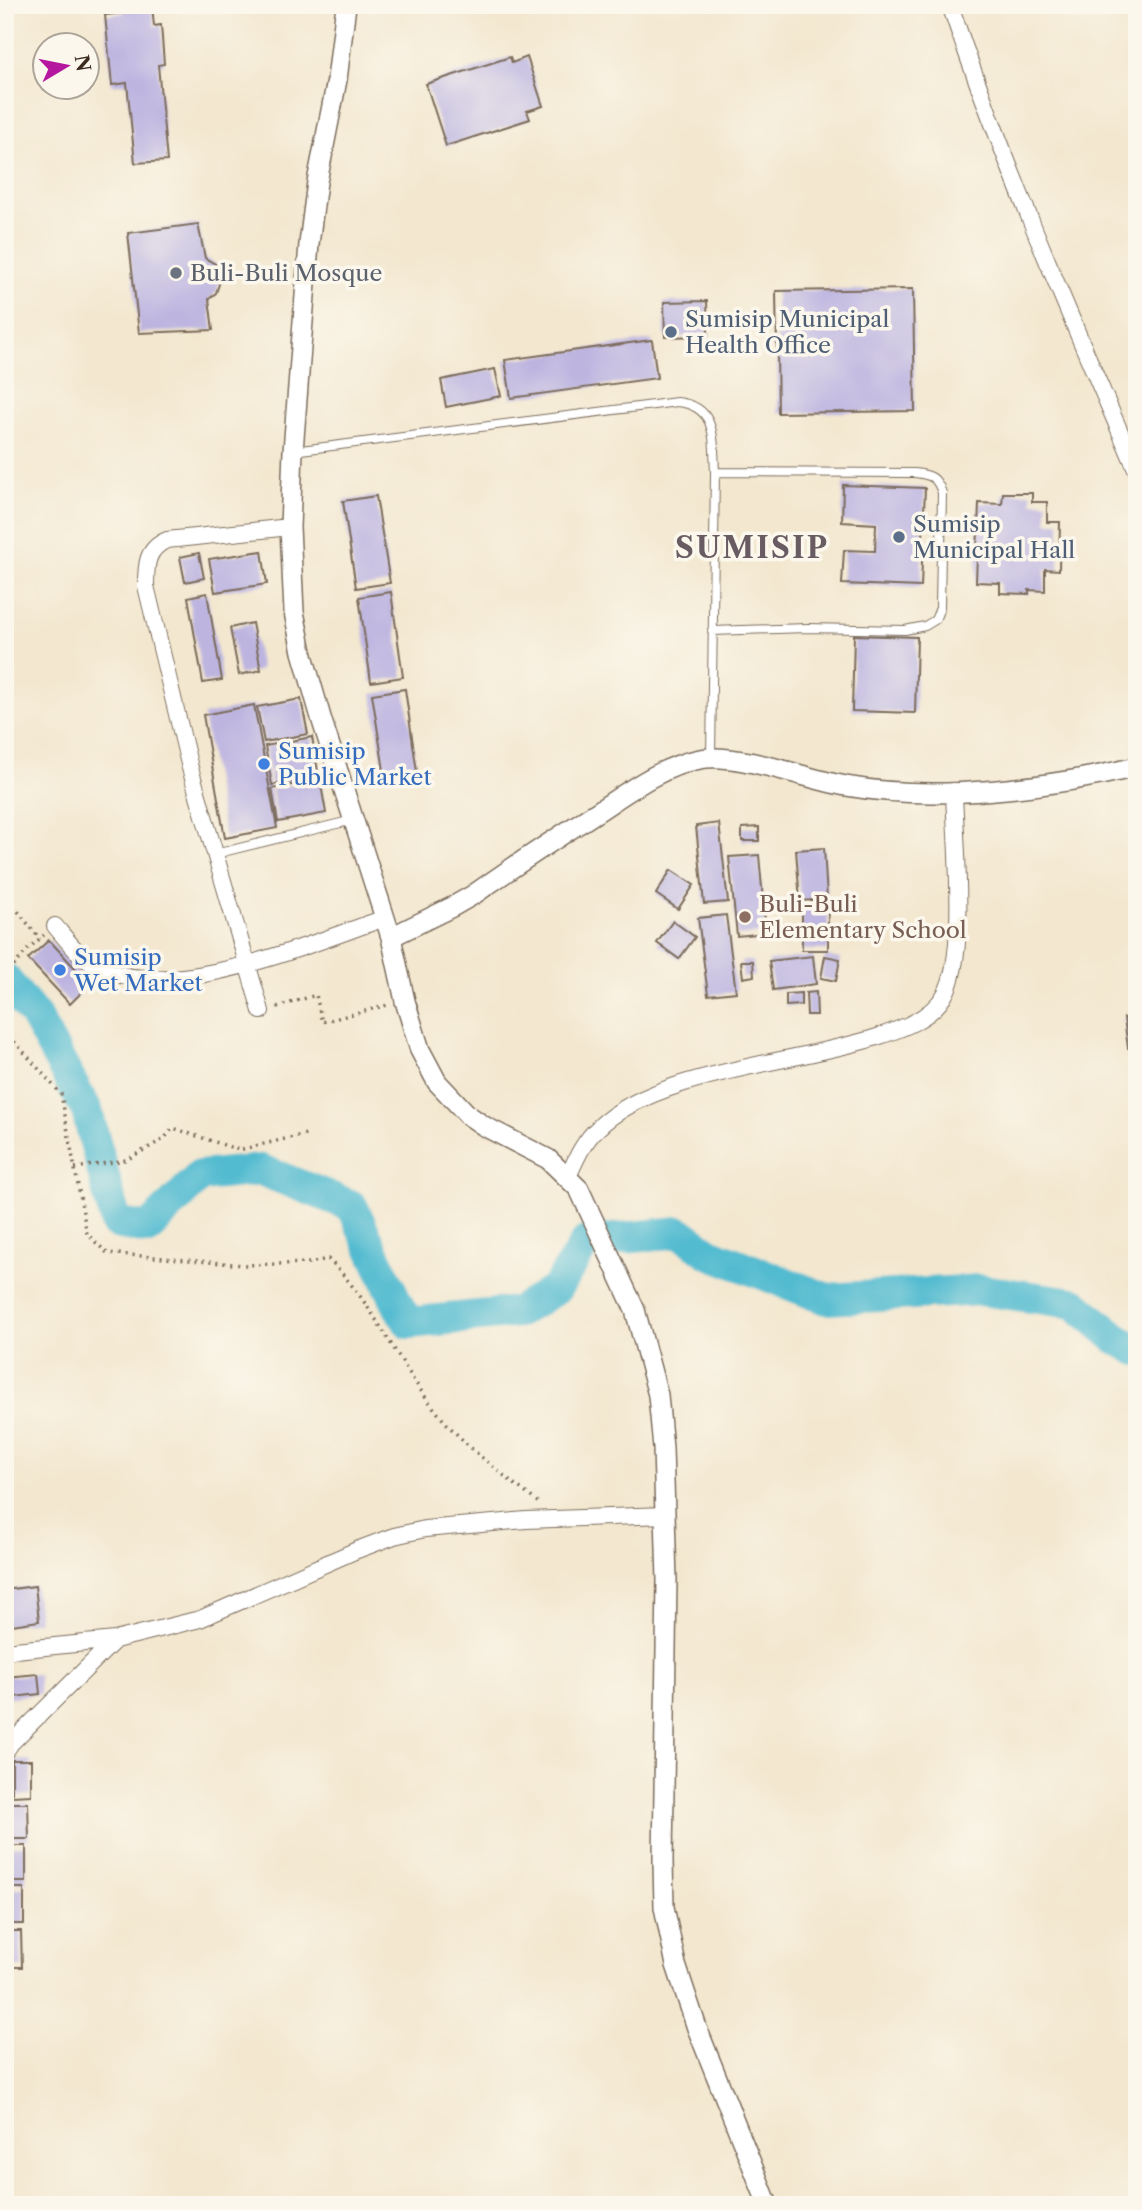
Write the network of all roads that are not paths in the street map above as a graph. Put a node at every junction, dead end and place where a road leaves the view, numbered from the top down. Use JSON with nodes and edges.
{"nodes":[{"id":1,"x":346,"y":5,"type":"edge"},
{"id":2,"x":950,"y":5,"type":"edge"},
{"id":3,"x":293,"y":451,"type":"junction"},
{"id":4,"x":1137,"y":471,"type":"edge"},
{"id":5,"x":715,"y":472,"type":"junction"},
{"id":6,"x":290,"y":527,"type":"junction"},
{"id":7,"x":712,"y":631,"type":"junction"},
{"id":8,"x":711,"y":757,"type":"junction"},
{"id":9,"x":1137,"y":767,"type":"edge"},
{"id":10,"x":954,"y":792,"type":"junction"},
{"id":11,"x":353,"y":820,"type":"junction"},
{"id":12,"x":215,"y":854,"type":"junction"},
{"id":13,"x":55,"y":926,"type":"dead end"},
{"id":14,"x":388,"y":928,"type":"junction"},
{"id":15,"x":247,"y":964,"type":"junction"},
{"id":16,"x":261,"y":1011,"type":"road end"},
{"id":17,"x":568,"y":1177,"type":"junction"},
{"id":18,"x":666,"y":1515,"type":"junction"},
{"id":19,"x":116,"y":1640,"type":"junction"},
{"id":20,"x":5,"y":1651,"type":"edge"},
{"id":21,"x":5,"y":1752,"type":"edge"},
{"id":22,"x":768,"y":2205,"type":"edge"}],
"edges":[{"from":1,"to":3,"type":"street"},
{"from":2,"to":4,"type":"street"},
{"from":3,"to":5,"type":"lane"},
{"from":3,"to":6,"type":"street"},
{"from":5,"to":7,"type":"lane"},
{"from":5,"to":7,"type":"lane"},
{"from":6,"to":11,"type":"street"},
{"from":6,"to":12,"type":"street"},
{"from":7,"to":8,"type":"lane"},
{"from":8,"to":10,"type":"street"},
{"from":8,"to":14,"type":"street"},
{"from":9,"to":10,"type":"street"},
{"from":10,"to":17,"type":"street"},
{"from":11,"to":12,"type":"lane"},
{"from":11,"to":14,"type":"street"},
{"from":12,"to":15,"type":"street"},
{"from":13,"to":15,"type":"street"},
{"from":14,"to":15,"type":"street"},
{"from":14,"to":17,"type":"street"},
{"from":15,"to":16,"type":"street"},
{"from":17,"to":18,"type":"street"},
{"from":18,"to":19,"type":"street"},
{"from":18,"to":22,"type":"street"},
{"from":19,"to":20,"type":"street"},
{"from":19,"to":21,"type":"street"}]}
